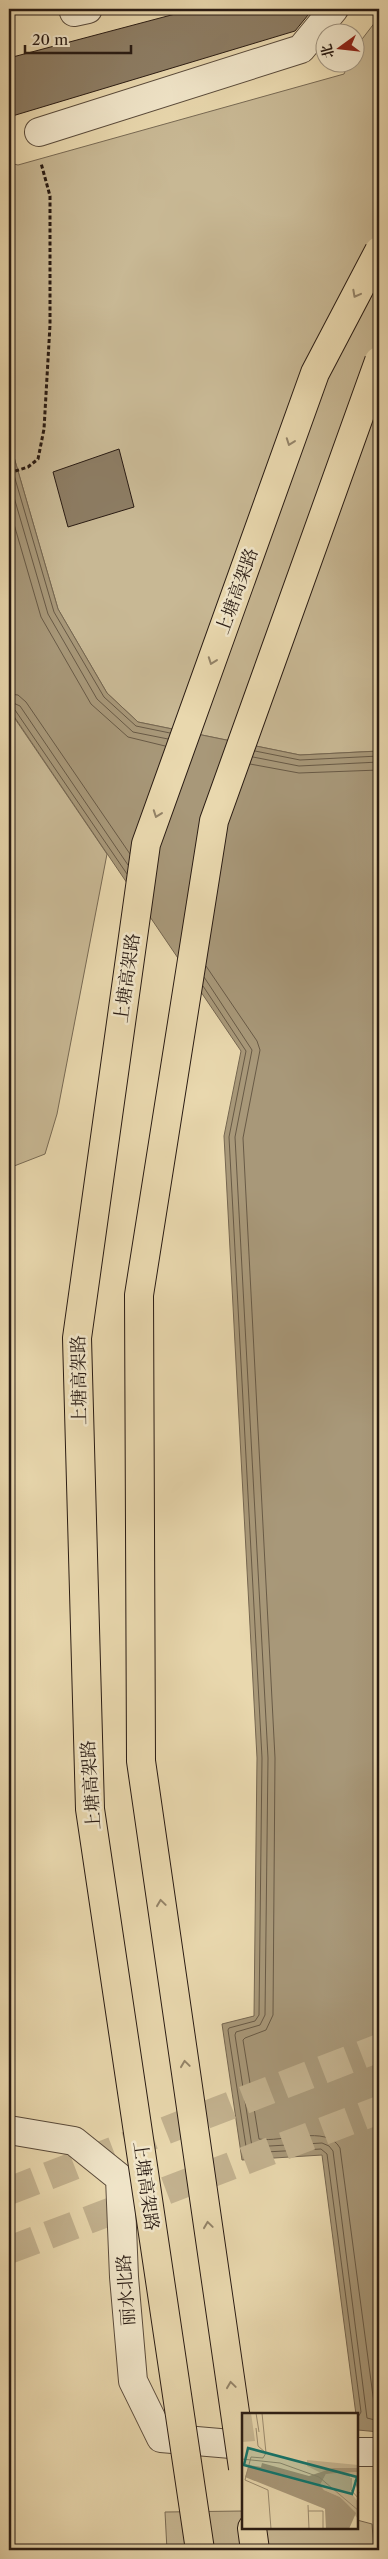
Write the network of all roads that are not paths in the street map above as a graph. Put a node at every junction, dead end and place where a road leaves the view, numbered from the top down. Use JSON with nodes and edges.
{"nodes":[{"id":1,"x":73,"y":9,"type":"edge"},
{"id":2,"x":88,"y":9,"type":"edge"},
{"id":3,"x":334,"y":9,"type":"edge"},
{"id":4,"x":39,"y":132,"type":"road end"},
{"id":5,"x":379,"y":251,"type":"edge"},
{"id":6,"x":379,"y":361,"type":"edge"},
{"id":7,"x":9,"y":2130,"type":"edge"},
{"id":8,"x":242,"y":2445,"type":"edge"},
{"id":9,"x":358,"y":2452,"type":"edge"},
{"id":10,"x":379,"y":2452,"type":"edge"},
{"id":11,"x":242,"y":2461,"type":"edge"},
{"id":12,"x":252,"y":2529,"type":"edge"},
{"id":13,"x":200,"y":2550,"type":"edge"},
{"id":14,"x":255,"y":2550,"type":"edge"}],
"edges":[{"from":1,"to":2,"type":"street"},
{"from":3,"to":4,"type":"street"},
{"from":5,"to":13,"type":"highway","name":"上塘高架路","one_way":true,"bridge":true},
{"from":11,"to":6,"type":"highway","one_way":true,"bridge":true},
{"from":7,"to":8,"type":"street","name":"丽水北路"},
{"from":9,"to":10,"type":"street"},
{"from":12,"to":14,"type":"highway"}]}
